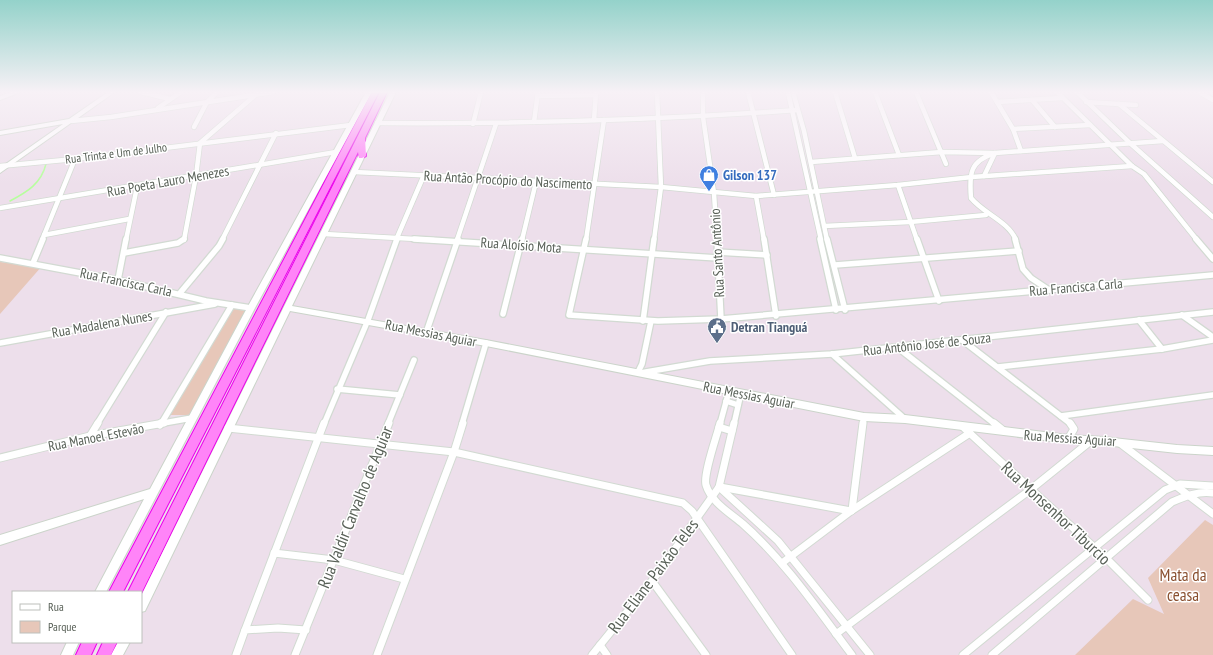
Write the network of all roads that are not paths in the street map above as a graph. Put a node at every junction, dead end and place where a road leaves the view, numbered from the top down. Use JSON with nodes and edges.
{"nodes":[{"id":1,"x":62,"y":123,"type":"edge"},
{"id":2,"x":69,"y":123,"type":"edge"},
{"id":3,"x":196,"y":123,"type":"edge"},
{"id":4,"x":224,"y":123,"type":"edge"},
{"id":5,"x":360,"y":123,"type":"edge"},
{"id":6,"x":369,"y":123,"type":"edge"},
{"id":7,"x":377,"y":123,"type":"joint"},
{"id":8,"x":523,"y":123,"type":"edge"},
{"id":9,"x":604,"y":123,"type":"edge"},
{"id":10,"x":658,"y":123,"type":"edge"},
{"id":11,"x":704,"y":123,"type":"edge"},
{"id":12,"x":755,"y":123,"type":"edge"},
{"id":13,"x":797,"y":123,"type":"edge"},
{"id":14,"x":800,"y":123,"type":"edge"},
{"id":15,"x":844,"y":123,"type":"edge"},
{"id":16,"x":887,"y":123,"type":"edge"},
{"id":17,"x":929,"y":123,"type":"edge"},
{"id":18,"x":1009,"y":123,"type":"edge"},
{"id":19,"x":1051,"y":123,"type":"edge"},
{"id":20,"x":1087,"y":123,"type":"edge"},
{"id":21,"x":1108,"y":123,"type":"edge"},
{"id":22,"x":1141,"y":123,"type":"edge"},
{"id":23,"x":472,"y":124,"type":"joint"},
{"id":24,"x":496,"y":124,"type":"junction"},
{"id":25,"x":351,"y":125,"type":"joint"},
{"id":26,"x":1090,"y":125,"type":"junction"},
{"id":27,"x":194,"y":127,"type":"dead end"},
{"id":28,"x":1055,"y":127,"type":"junction"},
{"id":29,"x":1013,"y":129,"type":"junction"},
{"id":30,"x":0,"y":133,"type":"edge"},
{"id":31,"x":276,"y":133,"type":"junction"},
{"id":32,"x":361,"y":138,"type":"junction"},
{"id":33,"x":1163,"y":141,"type":"junction"},
{"id":34,"x":200,"y":143,"type":"junction"},
{"id":35,"x":1131,"y":144,"type":"junction"},
{"id":36,"x":1111,"y":145,"type":"junction"},
{"id":37,"x":1021,"y":151,"type":"junction"},
{"id":38,"x":942,"y":152,"type":"junction"},
{"id":39,"x":995,"y":153,"type":"junction"},
{"id":40,"x":335,"y":155,"type":"junction"},
{"id":41,"x":899,"y":155,"type":"junction"},
{"id":42,"x":362,"y":156,"type":"junction"},
{"id":43,"x":855,"y":158,"type":"junction"},
{"id":44,"x":75,"y":159,"type":"junction"},
{"id":45,"x":811,"y":162,"type":"junction"},
{"id":46,"x":261,"y":164,"type":"junction"},
{"id":47,"x":946,"y":164,"type":"dead end"},
{"id":48,"x":9,"y":165,"type":"junction"},
{"id":49,"x":0,"y":166,"type":"edge"},
{"id":50,"x":1132,"y":166,"type":"junction"},
{"id":51,"x":0,"y":171,"type":"edge"},
{"id":52,"x":354,"y":172,"type":"junction"},
{"id":53,"x":196,"y":176,"type":"junction"},
{"id":54,"x":424,"y":176,"type":"junction"},
{"id":55,"x":984,"y":176,"type":"junction"},
{"id":56,"x":331,"y":177,"type":"junction"},
{"id":57,"x":972,"y":177,"type":"junction"},
{"id":58,"x":479,"y":178,"type":"junction"},
{"id":59,"x":536,"y":182,"type":"junction"},
{"id":60,"x":1213,"y":182,"type":"edge"},
{"id":61,"x":595,"y":184,"type":"junction"},
{"id":62,"x":898,"y":185,"type":"junction"},
{"id":63,"x":137,"y":187,"type":"junction"},
{"id":64,"x":661,"y":187,"type":"junction"},
{"id":65,"x":811,"y":192,"type":"junction"},
{"id":66,"x":817,"y":192,"type":"junction"},
{"id":67,"x":714,"y":193,"type":"junction"},
{"id":68,"x":774,"y":195,"type":"junction"},
{"id":69,"x":756,"y":196,"type":"junction"},
{"id":70,"x":59,"y":200,"type":"junction"},
{"id":71,"x":0,"y":208,"type":"edge"},
{"id":72,"x":986,"y":214,"type":"junction"},
{"id":73,"x":1213,"y":217,"type":"edge"},
{"id":74,"x":129,"y":219,"type":"junction"},
{"id":75,"x":910,"y":222,"type":"junction"},
{"id":76,"x":824,"y":226,"type":"junction"},
{"id":77,"x":324,"y":234,"type":"junction"},
{"id":78,"x":44,"y":236,"type":"junction"},
{"id":79,"x":397,"y":238,"type":"junction"},
{"id":80,"x":458,"y":240,"type":"junction"},
{"id":81,"x":520,"y":244,"type":"junction"},
{"id":82,"x":584,"y":249,"type":"junction"},
{"id":83,"x":1019,"y":251,"type":"junction"},
{"id":84,"x":717,"y":252,"type":"junction"},
{"id":85,"x":124,"y":253,"type":"junction"},
{"id":86,"x":652,"y":253,"type":"junction"},
{"id":87,"x":767,"y":255,"type":"junction"},
{"id":88,"x":0,"y":258,"type":"edge"},
{"id":89,"x":718,"y":258,"type":"junction"},
{"id":90,"x":924,"y":259,"type":"junction"},
{"id":91,"x":1213,"y":259,"type":"edge"},
{"id":92,"x":33,"y":263,"type":"junction"},
{"id":93,"x":835,"y":265,"type":"junction"},
{"id":94,"x":1213,"y":274,"type":"edge"},
{"id":95,"x":118,"y":280,"type":"junction"},
{"id":96,"x":1049,"y":290,"type":"junction"},
{"id":97,"x":180,"y":293,"type":"junction"},
{"id":98,"x":939,"y":301,"type":"junction"},
{"id":99,"x":205,"y":303,"type":"junction"},
{"id":100,"x":232,"y":305,"type":"junction"},
{"id":101,"x":251,"y":308,"type":"junction"},
{"id":102,"x":289,"y":308,"type":"junction"},
{"id":103,"x":836,"y":310,"type":"junction"},
{"id":104,"x":845,"y":310,"type":"junction"},
{"id":105,"x":166,"y":312,"type":"junction"},
{"id":106,"x":1213,"y":312,"type":"edge"},
{"id":107,"x":503,"y":314,"type":"dead end"},
{"id":108,"x":1182,"y":315,"type":"junction"},
{"id":109,"x":776,"y":316,"type":"junction"},
{"id":110,"x":721,"y":319,"type":"junction"},
{"id":111,"x":368,"y":320,"type":"junction"},
{"id":112,"x":1139,"y":320,"type":"junction"},
{"id":113,"x":642,"y":321,"type":"junction"},
{"id":114,"x":651,"y":321,"type":"junction"},
{"id":115,"x":426,"y":333,"type":"junction"},
{"id":116,"x":1213,"y":337,"type":"edge"},
{"id":117,"x":962,"y":340,"type":"junction"},
{"id":118,"x":1213,"y":340,"type":"edge"},
{"id":119,"x":0,"y":342,"type":"edge"},
{"id":120,"x":486,"y":343,"type":"junction"},
{"id":121,"x":897,"y":347,"type":"junction"},
{"id":122,"x":1162,"y":349,"type":"junction"},
{"id":123,"x":832,"y":354,"type":"junction"},
{"id":124,"x":414,"y":360,"type":"dead end"},
{"id":125,"x":998,"y":367,"type":"junction"},
{"id":126,"x":639,"y":373,"type":"junction"},
{"id":127,"x":337,"y":389,"type":"junction"},
{"id":128,"x":729,"y":391,"type":"junction"},
{"id":129,"x":741,"y":393,"type":"junction"},
{"id":130,"x":400,"y":395,"type":"junction"},
{"id":131,"x":1213,"y":395,"type":"edge"},
{"id":132,"x":726,"y":401,"type":"junction"},
{"id":133,"x":738,"y":405,"type":"junction"},
{"id":134,"x":864,"y":416,"type":"junction"},
{"id":135,"x":1061,"y":416,"type":"junction"},
{"id":136,"x":192,"y":418,"type":"junction"},
{"id":137,"x":905,"y":419,"type":"junction"},
{"id":138,"x":160,"y":425,"type":"junction"},
{"id":139,"x":963,"y":427,"type":"junction"},
{"id":140,"x":228,"y":428,"type":"junction"},
{"id":141,"x":719,"y":428,"type":"junction"},
{"id":142,"x":732,"y":431,"type":"junction"},
{"id":143,"x":1006,"y":432,"type":"junction"},
{"id":144,"x":970,"y":433,"type":"junction"},
{"id":145,"x":90,"y":436,"type":"junction"},
{"id":146,"x":318,"y":438,"type":"junction"},
{"id":147,"x":1068,"y":439,"type":"junction"},
{"id":148,"x":1094,"y":439,"type":"junction"},
{"id":149,"x":1118,"y":441,"type":"junction"},
{"id":150,"x":380,"y":444,"type":"junction"},
{"id":151,"x":1213,"y":451,"type":"edge"},
{"id":152,"x":454,"y":452,"type":"junction"},
{"id":153,"x":0,"y":458,"type":"edge"},
{"id":154,"x":1177,"y":486,"type":"junction"},
{"id":155,"x":1213,"y":486,"type":"edge"},
{"id":156,"x":719,"y":487,"type":"junction"},
{"id":157,"x":1030,"y":490,"type":"junction"},
{"id":158,"x":152,"y":492,"type":"junction"},
{"id":159,"x":1213,"y":493,"type":"edge"},
{"id":160,"x":1188,"y":495,"type":"junction"},
{"id":161,"x":712,"y":497,"type":"junction"},
{"id":162,"x":851,"y":511,"type":"junction"},
{"id":163,"x":1213,"y":514,"type":"edge"},
{"id":164,"x":698,"y":518,"type":"junction"},
{"id":165,"x":0,"y":540,"type":"edge"},
{"id":166,"x":1095,"y":548,"type":"junction"},
{"id":167,"x":274,"y":553,"type":"junction"},
{"id":168,"x":791,"y":555,"type":"junction"},
{"id":169,"x":1107,"y":559,"type":"junction"},
{"id":170,"x":334,"y":560,"type":"junction"},
{"id":171,"x":782,"y":563,"type":"junction"},
{"id":172,"x":404,"y":579,"type":"junction"},
{"id":173,"x":652,"y":581,"type":"junction"},
{"id":174,"x":101,"y":591,"type":"edge"},
{"id":175,"x":117,"y":591,"type":"edge"},
{"id":176,"x":135,"y":591,"type":"edge"},
{"id":177,"x":1148,"y":600,"type":"dead end"},
{"id":178,"x":142,"y":605,"type":"edge"},
{"id":179,"x":846,"y":626,"type":"junction"},
{"id":180,"x":245,"y":630,"type":"junction"},
{"id":181,"x":306,"y":630,"type":"junction"},
{"id":182,"x":836,"y":634,"type":"junction"},
{"id":183,"x":73,"y":643,"type":"edge"},
{"id":184,"x":89,"y":643,"type":"edge"},
{"id":185,"x":110,"y":643,"type":"edge"},
{"id":186,"x":123,"y":643,"type":"edge"},
{"id":187,"x":600,"y":645,"type":"junction"},
{"id":188,"x":67,"y":655,"type":"edge"},
{"id":189,"x":83,"y":655,"type":"edge"},
{"id":190,"x":104,"y":655,"type":"edge"},
{"id":191,"x":117,"y":655,"type":"edge"},
{"id":192,"x":236,"y":655,"type":"edge"},
{"id":193,"x":295,"y":655,"type":"edge"},
{"id":194,"x":377,"y":655,"type":"edge"},
{"id":195,"x":592,"y":655,"type":"edge"},
{"id":196,"x":607,"y":655,"type":"edge"},
{"id":197,"x":706,"y":655,"type":"edge"},
{"id":198,"x":792,"y":655,"type":"edge"},
{"id":199,"x":852,"y":655,"type":"edge"},
{"id":200,"x":870,"y":655,"type":"edge"},
{"id":201,"x":963,"y":655,"type":"edge"},
{"id":202,"x":992,"y":655,"type":"edge"}],
"edges":[{"from":1,"to":30,"type":"main road"},
{"from":2,"to":48,"type":"main road"},
{"from":3,"to":27,"type":"street"},
{"from":4,"to":34,"type":"street"},
{"from":5,"to":56,"type":"highway"},
{"from":6,"to":32,"type":"highway"},
{"from":7,"to":23,"type":"street"},
{"from":7,"to":42,"type":"main road"},
{"from":8,"to":24,"type":"street"},
{"from":9,"to":61,"type":"street"},
{"from":10,"to":64,"type":"street"},
{"from":11,"to":67,"type":"street","name":"Rua Santo Antônio"},
{"from":12,"to":68,"type":"street"},
{"from":13,"to":65,"type":"street"},
{"from":14,"to":45,"type":"street"},
{"from":15,"to":43,"type":"street"},
{"from":16,"to":41,"type":"street"},
{"from":17,"to":38,"type":"street"},
{"from":18,"to":29,"type":"street"},
{"from":19,"to":28,"type":"street"},
{"from":20,"to":26,"type":"street"},
{"from":21,"to":35,"type":"street"},
{"from":22,"to":33,"type":"street"},
{"from":23,"to":24,"type":"street"},
{"from":24,"to":58,"type":"street"},
{"from":25,"to":31,"type":"street","name":"Rua Trinta e Um de Julho"},
{"from":25,"to":40,"type":"main road"},
{"from":26,"to":28,"type":"street"},
{"from":26,"to":36,"type":"street"},
{"from":28,"to":29,"type":"street"},
{"from":29,"to":37,"type":"street"},
{"from":31,"to":34,"type":"street","name":"Rua Trinta e Um de Julho"},
{"from":31,"to":46,"type":"street"},
{"from":32,"to":42,"type":"highway"},
{"from":32,"to":176,"type":"highway"},
{"from":33,"to":35,"type":"street"},
{"from":33,"to":60,"type":"street"},
{"from":34,"to":44,"type":"street","name":"Rua Trinta e Um de Julho"},
{"from":34,"to":53,"type":"street"},
{"from":35,"to":36,"type":"street"},
{"from":35,"to":73,"type":"street"},
{"from":36,"to":37,"type":"street"},
{"from":36,"to":50,"type":"street"},
{"from":37,"to":39,"type":"street"},
{"from":38,"to":39,"type":"street"},
{"from":38,"to":41,"type":"street"},
{"from":38,"to":47,"type":"street"},
{"from":39,"to":55,"type":"street"},
{"from":39,"to":57,"type":"street"},
{"from":40,"to":46,"type":"street","name":"Rua Poeta Lauro Menezes"},
{"from":40,"to":56,"type":"highway"},
{"from":40,"to":101,"type":"main road"},
{"from":41,"to":43,"type":"street"},
{"from":42,"to":52,"type":"main road"},
{"from":43,"to":45,"type":"street"},
{"from":44,"to":48,"type":"street","name":"Rua Trinta e Um de Julho"},
{"from":44,"to":70,"type":"street"},
{"from":45,"to":66,"type":"street"},
{"from":46,"to":53,"type":"street","name":"Rua Poeta Lauro Menezes"},
{"from":46,"to":97,"type":"street"},
{"from":48,"to":49,"type":"street","name":"Rua Trinta e Um de Julho"},
{"from":48,"to":51,"type":"main road"},
{"from":50,"to":55,"type":"street","name":"Rua Antão Procópio do Nascimento"},
{"from":50,"to":91,"type":"street"},
{"from":52,"to":54,"type":"street","name":"Rua Antão Procópio do Nascimento"},
{"from":52,"to":77,"type":"main road"},
{"from":53,"to":63,"type":"street","name":"Rua Poeta Lauro Menezes"},
{"from":53,"to":85,"type":"street"},
{"from":54,"to":58,"type":"street","name":"Rua Antão Procópio do Nascimento"},
{"from":54,"to":79,"type":"street"},
{"from":55,"to":57,"type":"street","name":"Rua Antão Procópio do Nascimento"},
{"from":56,"to":175,"type":"highway"},
{"from":57,"to":62,"type":"street","name":"Rua Antão Procópio do Nascimento"},
{"from":57,"to":72,"type":"street"},
{"from":58,"to":59,"type":"street","name":"Rua Antão Procópio do Nascimento"},
{"from":58,"to":80,"type":"street"},
{"from":59,"to":61,"type":"street","name":"Rua Antão Procópio do Nascimento"},
{"from":59,"to":81,"type":"street"},
{"from":61,"to":64,"type":"street","name":"Rua Antão Procópio do Nascimento"},
{"from":61,"to":82,"type":"street"},
{"from":62,"to":66,"type":"street","name":"Rua Antão Procópio do Nascimento"},
{"from":62,"to":75,"type":"street"},
{"from":63,"to":70,"type":"street","name":"Rua Poeta Lauro Menezes"},
{"from":63,"to":74,"type":"street"},
{"from":64,"to":67,"type":"street","name":"Rua Antão Procópio do Nascimento"},
{"from":64,"to":86,"type":"street"},
{"from":65,"to":66,"type":"street","name":"Rua Antão Procópio do Nascimento"},
{"from":65,"to":68,"type":"street","name":"Rua Antão Procópio do Nascimento"},
{"from":65,"to":103,"type":"street"},
{"from":66,"to":76,"type":"street"},
{"from":67,"to":69,"type":"street","name":"Rua Antão Procópio do Nascimento"},
{"from":67,"to":84,"type":"street","name":"Rua Santo Antônio"},
{"from":68,"to":69,"type":"street","name":"Rua Antão Procópio do Nascimento"},
{"from":69,"to":87,"type":"street"},
{"from":70,"to":71,"type":"street","name":"Rua Poeta Lauro Menezes"},
{"from":70,"to":78,"type":"street"},
{"from":72,"to":75,"type":"street"},
{"from":72,"to":83,"type":"street"},
{"from":74,"to":78,"type":"street"},
{"from":74,"to":85,"type":"street"},
{"from":75,"to":76,"type":"street"},
{"from":75,"to":90,"type":"street"},
{"from":76,"to":93,"type":"street"},
{"from":77,"to":79,"type":"street","name":"Rua Aloísio Mota"},
{"from":77,"to":102,"type":"main road"},
{"from":78,"to":92,"type":"street"},
{"from":79,"to":80,"type":"street","name":"Rua Aloísio Mota"},
{"from":79,"to":111,"type":"street"},
{"from":80,"to":81,"type":"street","name":"Rua Aloísio Mota"},
{"from":80,"to":115,"type":"street"},
{"from":81,"to":82,"type":"street","name":"Rua Aloísio Mota"},
{"from":81,"to":107,"type":"street"},
{"from":82,"to":86,"type":"street","name":"Rua Aloísio Mota"},
{"from":82,"to":113,"type":"street","name":"Rua Francisca Carla"},
{"from":83,"to":90,"type":"street"},
{"from":83,"to":96,"type":"street"},
{"from":84,"to":87,"type":"street"},
{"from":84,"to":89,"type":"street","name":"Rua Santo Antônio"},
{"from":85,"to":95,"type":"street"},
{"from":86,"to":89,"type":"street","name":"Rua Aloísio Mota"},
{"from":86,"to":113,"type":"street"},
{"from":87,"to":109,"type":"street"},
{"from":88,"to":92,"type":"street","name":"Rua Francisca Carla"},
{"from":89,"to":110,"type":"street","name":"Rua Santo Antônio"},
{"from":90,"to":93,"type":"street"},
{"from":90,"to":98,"type":"street"},
{"from":92,"to":95,"type":"street","name":"Rua Francisca Carla"},
{"from":93,"to":104,"type":"street"},
{"from":94,"to":96,"type":"street","name":"Rua Francisca Carla"},
{"from":95,"to":97,"type":"street","name":"Rua Francisca Carla"},
{"from":96,"to":98,"type":"street","name":"Rua Francisca Carla"},
{"from":97,"to":99,"type":"street","name":"Rua Francisca Carla"},
{"from":98,"to":104,"type":"street","name":"Rua Francisca Carla"},
{"from":99,"to":100,"type":"street","name":"Rua Madalena Nunes"},
{"from":99,"to":105,"type":"street","name":"Rua Madalena Nunes"},
{"from":100,"to":101,"type":"street"},
{"from":100,"to":138,"type":"street"},
{"from":101,"to":136,"type":"main road"},
{"from":102,"to":111,"type":"main road","name":"Rua Messias Aguiar"},
{"from":102,"to":140,"type":"main road"},
{"from":103,"to":104,"type":"street","name":"Rua Francisca Carla"},
{"from":103,"to":109,"type":"street","name":"Rua Francisca Carla"},
{"from":105,"to":119,"type":"street","name":"Rua Madalena Nunes"},
{"from":105,"to":145,"type":"street"},
{"from":106,"to":108,"type":"street","name":"Rua Antônio José de Souza"},
{"from":108,"to":112,"type":"street","name":"Rua Antônio José de Souza"},
{"from":108,"to":116,"type":"street"},
{"from":109,"to":110,"type":"street","name":"Rua Francisca Carla"},
{"from":110,"to":114,"type":"street","name":"Rua Francisca Carla"},
{"from":111,"to":115,"type":"main road","name":"Rua Messias Aguiar"},
{"from":111,"to":127,"type":"street"},
{"from":112,"to":117,"type":"street","name":"Rua Antônio José de Souza"},
{"from":112,"to":122,"type":"street"},
{"from":113,"to":114,"type":"street","name":"Rua Francisca Carla"},
{"from":114,"to":126,"type":"street"},
{"from":115,"to":120,"type":"main road","name":"Rua Messias Aguiar"},
{"from":117,"to":121,"type":"street","name":"Rua Antônio José de Souza"},
{"from":117,"to":125,"type":"street"},
{"from":118,"to":122,"type":"street"},
{"from":120,"to":126,"type":"main road","name":"Rua Messias Aguiar"},
{"from":120,"to":152,"type":"street"},
{"from":121,"to":123,"type":"street","name":"Rua Antônio José de Souza"},
{"from":121,"to":143,"type":"street"},
{"from":122,"to":125,"type":"street"},
{"from":123,"to":126,"type":"street","name":"Rua Antônio José de Souza"},
{"from":123,"to":137,"type":"street"},
{"from":124,"to":130,"type":"street","name":"Rua Valdir Carvalho de Aguiar"},
{"from":125,"to":135,"type":"street"},
{"from":126,"to":128,"type":"main road","name":"Rua Messias Aguiar"},
{"from":127,"to":130,"type":"street"},
{"from":127,"to":146,"type":"street"},
{"from":128,"to":129,"type":"main road","name":"Rua Messias Aguiar"},
{"from":128,"to":132,"type":"street"},
{"from":129,"to":133,"type":"street","name":"Rua Eliane Paixão Teles"},
{"from":129,"to":134,"type":"main road","name":"Rua Messias Aguiar"},
{"from":130,"to":150,"type":"street","name":"Rua Valdir Carvalho de Aguiar"},
{"from":131,"to":135,"type":"street"},
{"from":132,"to":133,"type":"street"},
{"from":132,"to":141,"type":"street"},
{"from":133,"to":142,"type":"street","name":"Rua Eliane Paixão Teles"},
{"from":134,"to":137,"type":"main road","name":"Rua Messias Aguiar"},
{"from":134,"to":162,"type":"street"},
{"from":135,"to":147,"type":"street"},
{"from":136,"to":138,"type":"street","name":"Rua Manoel Estevão"},
{"from":136,"to":158,"type":"main road"},
{"from":137,"to":139,"type":"main road","name":"Rua Messias Aguiar"},
{"from":138,"to":145,"type":"street","name":"Rua Manoel Estevão"},
{"from":139,"to":143,"type":"main road","name":"Rua Messias Aguiar"},
{"from":139,"to":144,"type":"street","name":"Rua Monsenhor Tiburcio"},
{"from":140,"to":146,"type":"street"},
{"from":140,"to":178,"type":"main road"},
{"from":141,"to":142,"type":"street"},
{"from":141,"to":161,"type":"street"},
{"from":142,"to":156,"type":"street","name":"Rua Eliane Paixão Teles"},
{"from":143,"to":147,"type":"main road","name":"Rua Messias Aguiar"},
{"from":144,"to":157,"type":"street","name":"Rua Monsenhor Tiburcio"},
{"from":144,"to":162,"type":"street"},
{"from":145,"to":153,"type":"street","name":"Rua Manoel Estevão"},
{"from":146,"to":150,"type":"street"},
{"from":146,"to":167,"type":"street"},
{"from":147,"to":148,"type":"main road","name":"Rua Messias Aguiar"},
{"from":148,"to":149,"type":"main road","name":"Rua Messias Aguiar"},
{"from":148,"to":157,"type":"street"},
{"from":149,"to":151,"type":"main road","name":"Rua Messias Aguiar"},
{"from":149,"to":154,"type":"street"},
{"from":150,"to":152,"type":"street"},
{"from":150,"to":170,"type":"street","name":"Rua Valdir Carvalho de Aguiar"},
{"from":152,"to":164,"type":"street"},
{"from":152,"to":172,"type":"street"},
{"from":154,"to":155,"type":"street"},
{"from":154,"to":160,"type":"street"},
{"from":154,"to":166,"type":"street"},
{"from":156,"to":161,"type":"street","name":"Rua Eliane Paixão Teles"},
{"from":156,"to":162,"type":"street"},
{"from":156,"to":168,"type":"street"},
{"from":157,"to":166,"type":"street","name":"Rua Monsenhor Tiburcio"},
{"from":157,"to":179,"type":"street"},
{"from":158,"to":165,"type":"main road"},
{"from":158,"to":174,"type":"main road"},
{"from":159,"to":160,"type":"street"},
{"from":160,"to":163,"type":"street"},
{"from":160,"to":169,"type":"street"},
{"from":161,"to":164,"type":"street","name":"Rua Eliane Paixão Teles"},
{"from":161,"to":171,"type":"street"},
{"from":162,"to":168,"type":"street"},
{"from":164,"to":173,"type":"street","name":"Rua Eliane Paixão Teles"},
{"from":164,"to":198,"type":"street"},
{"from":166,"to":169,"type":"street","name":"Rua Monsenhor Tiburcio"},
{"from":166,"to":201,"type":"street"},
{"from":167,"to":170,"type":"street"},
{"from":167,"to":180,"type":"street"},
{"from":168,"to":171,"type":"street"},
{"from":168,"to":179,"type":"street"},
{"from":169,"to":177,"type":"street","name":"Rua Monsenhor Tiburcio"},
{"from":169,"to":202,"type":"street"},
{"from":170,"to":172,"type":"street"},
{"from":170,"to":181,"type":"street","name":"Rua Valdir Carvalho de Aguiar"},
{"from":171,"to":182,"type":"street"},
{"from":172,"to":194,"type":"street"},
{"from":173,"to":187,"type":"street","name":"Rua Eliane Paixão Teles"},
{"from":173,"to":197,"type":"street"},
{"from":179,"to":182,"type":"street"},
{"from":179,"to":200,"type":"street"},
{"from":180,"to":181,"type":"street"},
{"from":180,"to":192,"type":"street"},
{"from":181,"to":193,"type":"street","name":"Rua Valdir Carvalho de Aguiar"},
{"from":182,"to":199,"type":"street"},
{"from":183,"to":188,"type":"main road"},
{"from":184,"to":189,"type":"highway"},
{"from":185,"to":190,"type":"highway"},
{"from":186,"to":191,"type":"main road"},
{"from":187,"to":195,"type":"street","name":"Rua Eliane Paixão Teles"},
{"from":187,"to":196,"type":"street"}]}
